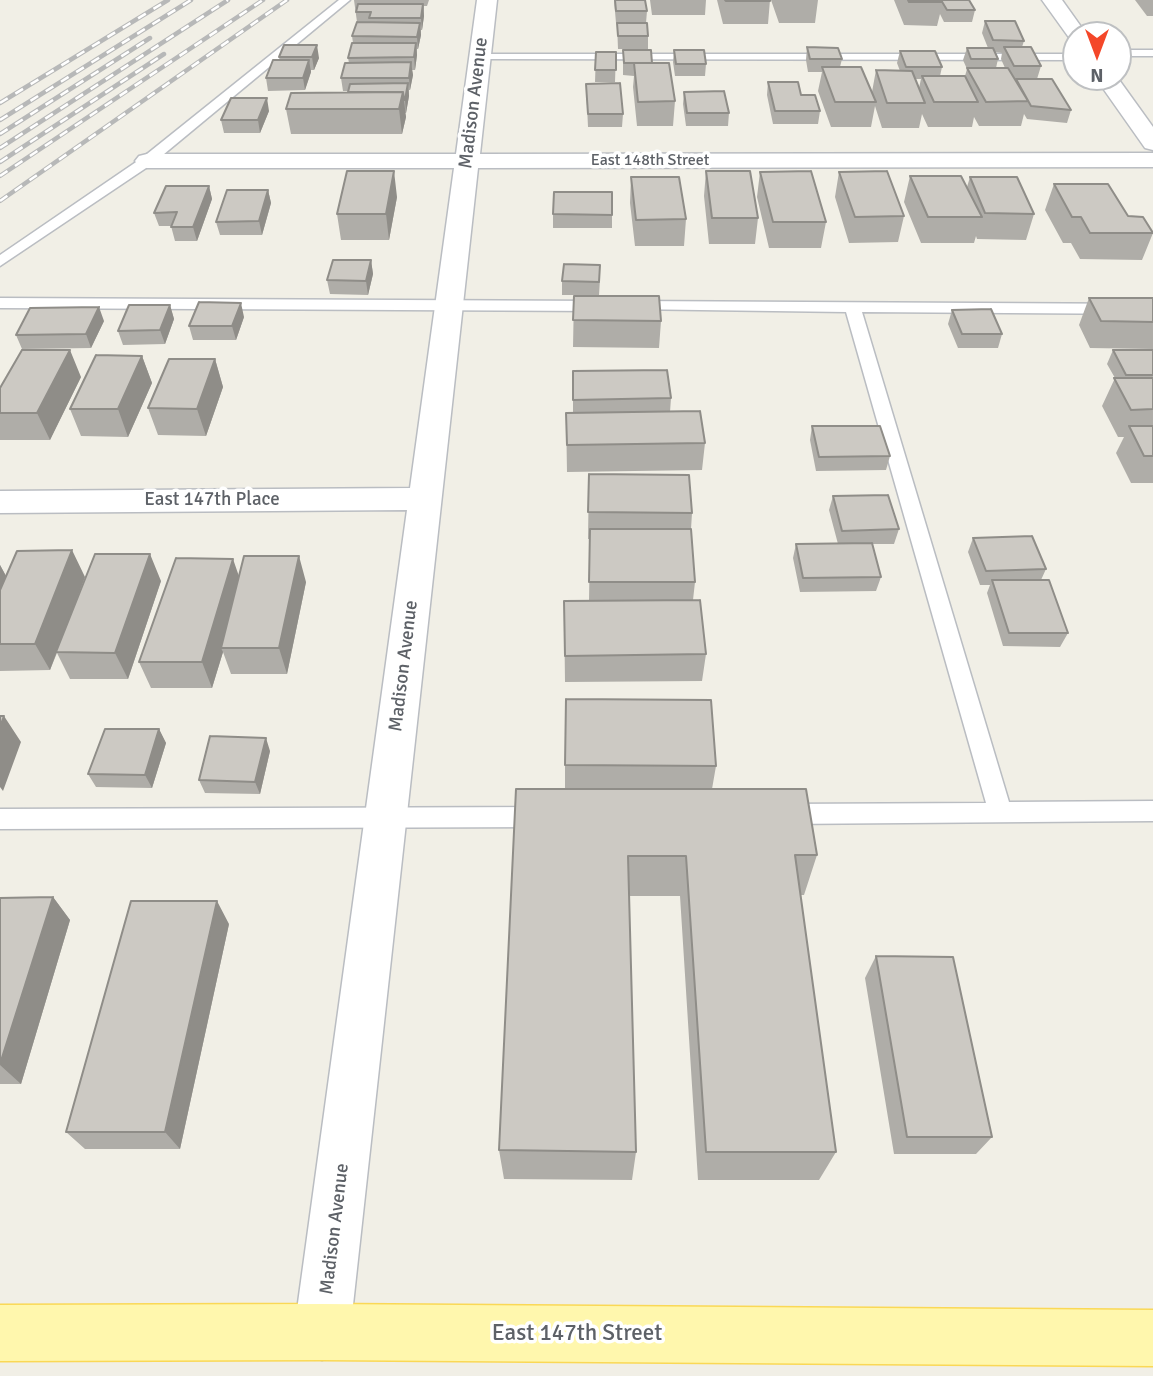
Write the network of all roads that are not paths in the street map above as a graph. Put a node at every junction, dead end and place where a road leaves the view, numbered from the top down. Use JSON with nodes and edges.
{"nodes":[{"id":1,"x":345,"y":0,"type":"edge"},
{"id":2,"x":487,"y":0,"type":"edge"},
{"id":3,"x":1052,"y":0,"type":"edge"},
{"id":4,"x":1067,"y":21,"type":"edge"},
{"id":5,"x":1132,"y":53,"type":"edge"},
{"id":6,"x":1153,"y":53,"type":"edge"},
{"id":7,"x":480,"y":56,"type":"junction"},
{"id":8,"x":1062,"y":57,"type":"edge"},
{"id":9,"x":1116,"y":91,"type":"edge"},
{"id":10,"x":1153,"y":143,"type":"edge"},
{"id":11,"x":1153,"y":160,"type":"edge"},
{"id":12,"x":147,"y":161,"type":"junction"},
{"id":13,"x":467,"y":161,"type":"junction"},
{"id":14,"x":0,"y":262,"type":"edge"},
{"id":15,"x":0,"y":303,"type":"edge"},
{"id":16,"x":449,"y":305,"type":"junction"},
{"id":17,"x":853,"y":307,"type":"junction"},
{"id":18,"x":1153,"y":309,"type":"edge"},
{"id":19,"x":425,"y":499,"type":"junction"},
{"id":20,"x":0,"y":502,"type":"edge"},
{"id":21,"x":1153,"y":811,"type":"edge"},
{"id":22,"x":1000,"y":812,"type":"junction"},
{"id":23,"x":762,"y":815,"type":"edge"},
{"id":24,"x":567,"y":817,"type":"edge"},
{"id":25,"x":0,"y":818,"type":"edge"},
{"id":26,"x":386,"y":819,"type":"junction"},
{"id":27,"x":322,"y":1332,"type":"junction"},
{"id":28,"x":0,"y":1333,"type":"edge"},
{"id":29,"x":1153,"y":1338,"type":"edge"}],
"edges":[{"from":1,"to":12,"type":"lane"},
{"from":2,"to":7,"type":"street","name":"Madison Avenue"},
{"from":3,"to":4,"type":"street"},
{"from":5,"to":6,"type":"lane"},
{"from":7,"to":8,"type":"lane"},
{"from":7,"to":13,"type":"street","name":"Madison Avenue"},
{"from":9,"to":10,"type":"street"},
{"from":11,"to":13,"type":"street","name":"East 148th Street"},
{"from":12,"to":13,"type":"street","name":"East 148th Street"},
{"from":12,"to":14,"type":"lane"},
{"from":13,"to":16,"type":"street","name":"Madison Avenue"},
{"from":15,"to":16,"type":"lane"},
{"from":16,"to":17,"type":"lane"},
{"from":16,"to":19,"type":"street","name":"Madison Avenue"},
{"from":17,"to":18,"type":"lane"},
{"from":17,"to":22,"type":"lane"},
{"from":19,"to":20,"type":"street","name":"East 147th Place"},
{"from":19,"to":26,"type":"street","name":"Madison Avenue"},
{"from":21,"to":22,"type":"lane"},
{"from":22,"to":23,"type":"lane"},
{"from":24,"to":26,"type":"lane"},
{"from":25,"to":26,"type":"lane"},
{"from":26,"to":27,"type":"street","name":"Madison Avenue"},
{"from":27,"to":28,"type":"main road","name":"East 147th Street"},
{"from":27,"to":29,"type":"main road","name":"East 147th Street"}]}
